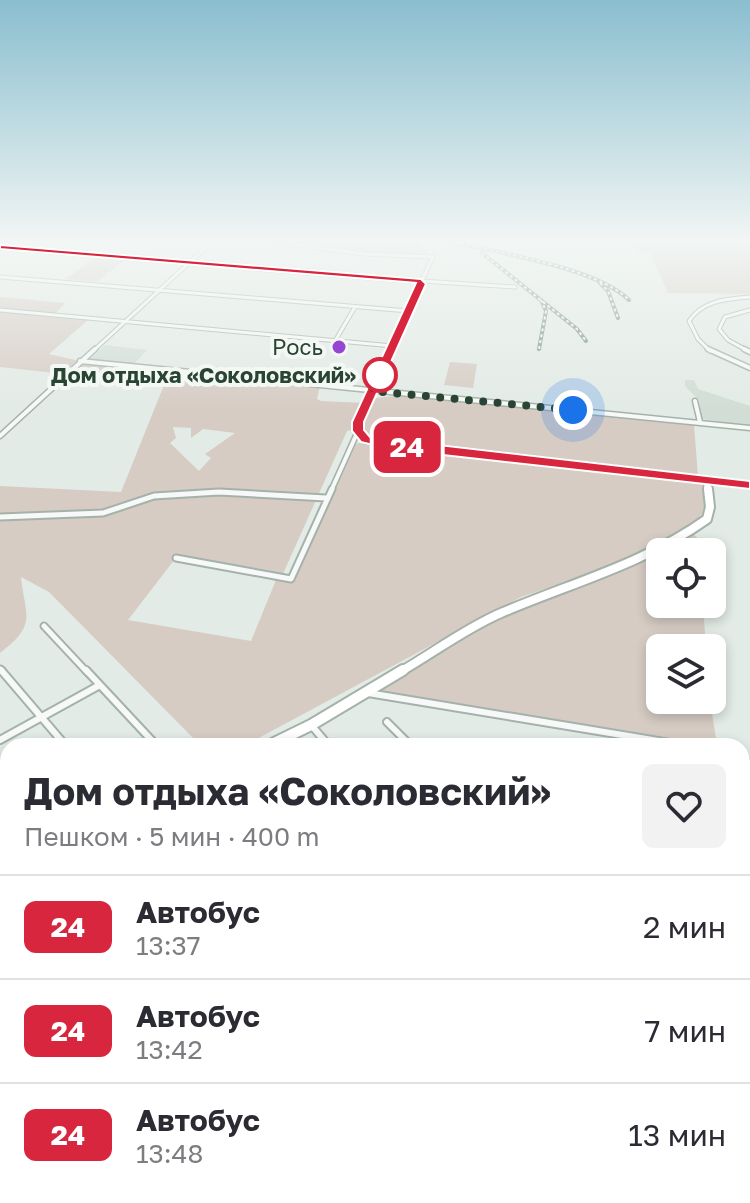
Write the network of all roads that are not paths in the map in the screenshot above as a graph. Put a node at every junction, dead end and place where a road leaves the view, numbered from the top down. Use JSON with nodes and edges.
{"nodes":[{"id":1,"x":152,"y":297,"type":"edge"},
{"id":2,"x":234,"y":297,"type":"edge"},
{"id":3,"x":415,"y":297,"type":"edge"},
{"id":4,"x":750,"y":297,"type":"edge"},
{"id":5,"x":355,"y":307,"type":"junction"},
{"id":6,"x":0,"y":310,"type":"edge"},
{"id":7,"x":750,"y":310,"type":"edge"},
{"id":8,"x":409,"y":311,"type":"junction"},
{"id":9,"x":124,"y":323,"type":"junction"},
{"id":10,"x":335,"y":341,"type":"junction"},
{"id":11,"x":393,"y":346,"type":"junction"},
{"id":12,"x":750,"y":352,"type":"edge"},
{"id":13,"x":80,"y":361,"type":"junction"},
{"id":14,"x":750,"y":368,"type":"edge"},
{"id":15,"x":372,"y":391,"type":"junction"},
{"id":16,"x":695,"y":401,"type":"dead end"},
{"id":17,"x":700,"y":422,"type":"junction"},
{"id":18,"x":750,"y":428,"type":"edge"},
{"id":19,"x":358,"y":431,"type":"junction"},
{"id":20,"x":0,"y":436,"type":"edge"},
{"id":21,"x":366,"y":440,"type":"junction"},
{"id":22,"x":351,"y":444,"type":"junction"},
{"id":23,"x":707,"y":482,"type":"junction"},
{"id":24,"x":750,"y":485,"type":"edge"},
{"id":25,"x":326,"y":498,"type":"junction"},
{"id":26,"x":0,"y":517,"type":"edge"},
{"id":27,"x":176,"y":558,"type":"dead end"},
{"id":28,"x":44,"y":626,"type":"dead end"},
{"id":29,"x":0,"y":669,"type":"edge"},
{"id":30,"x":98,"y":686,"type":"junction"},
{"id":31,"x":367,"y":693,"type":"junction"},
{"id":32,"x":42,"y":718,"type":"junction"},
{"id":33,"x":387,"y":722,"type":"dead end"},
{"id":34,"x":311,"y":725,"type":"junction"},
{"id":35,"x":4,"y":738,"type":"edge"},
{"id":36,"x":59,"y":738,"type":"edge"},
{"id":37,"x":149,"y":738,"type":"edge"},
{"id":38,"x":284,"y":738,"type":"edge"},
{"id":39,"x":322,"y":738,"type":"edge"},
{"id":40,"x":403,"y":738,"type":"edge"},
{"id":41,"x":640,"y":738,"type":"edge"}],
"edges":[{"from":1,"to":9,"type":"street"},
{"from":2,"to":5,"type":"street"},
{"from":3,"to":8,"type":"main road"},
{"from":4,"to":14,"type":"street"},
{"from":5,"to":8,"type":"street"},
{"from":5,"to":10,"type":"street"},
{"from":6,"to":9,"type":"street"},
{"from":7,"to":12,"type":"street"},
{"from":8,"to":11,"type":"main road"},
{"from":9,"to":10,"type":"street"},
{"from":9,"to":13,"type":"street"},
{"from":10,"to":11,"type":"street"},
{"from":11,"to":15,"type":"main road"},
{"from":13,"to":15,"type":"street"},
{"from":13,"to":20,"type":"street"},
{"from":15,"to":17,"type":"street"},
{"from":15,"to":19,"type":"main road"},
{"from":16,"to":17,"type":"street"},
{"from":17,"to":18,"type":"street"},
{"from":19,"to":21,"type":"main road"},
{"from":19,"to":22,"type":"street"},
{"from":21,"to":22,"type":"street"},
{"from":21,"to":23,"type":"main road"},
{"from":22,"to":25,"type":"street"},
{"from":23,"to":24,"type":"main road"},
{"from":23,"to":31,"type":"main road"},
{"from":25,"to":26,"type":"street"},
{"from":25,"to":27,"type":"street"},
{"from":28,"to":30,"type":"street"},
{"from":29,"to":32,"type":"street"},
{"from":30,"to":32,"type":"street"},
{"from":30,"to":37,"type":"street"},
{"from":31,"to":34,"type":"main road"},
{"from":31,"to":41,"type":"street"},
{"from":32,"to":35,"type":"street"},
{"from":32,"to":36,"type":"street"},
{"from":33,"to":40,"type":"street"},
{"from":34,"to":38,"type":"main road"},
{"from":34,"to":39,"type":"street"}]}
